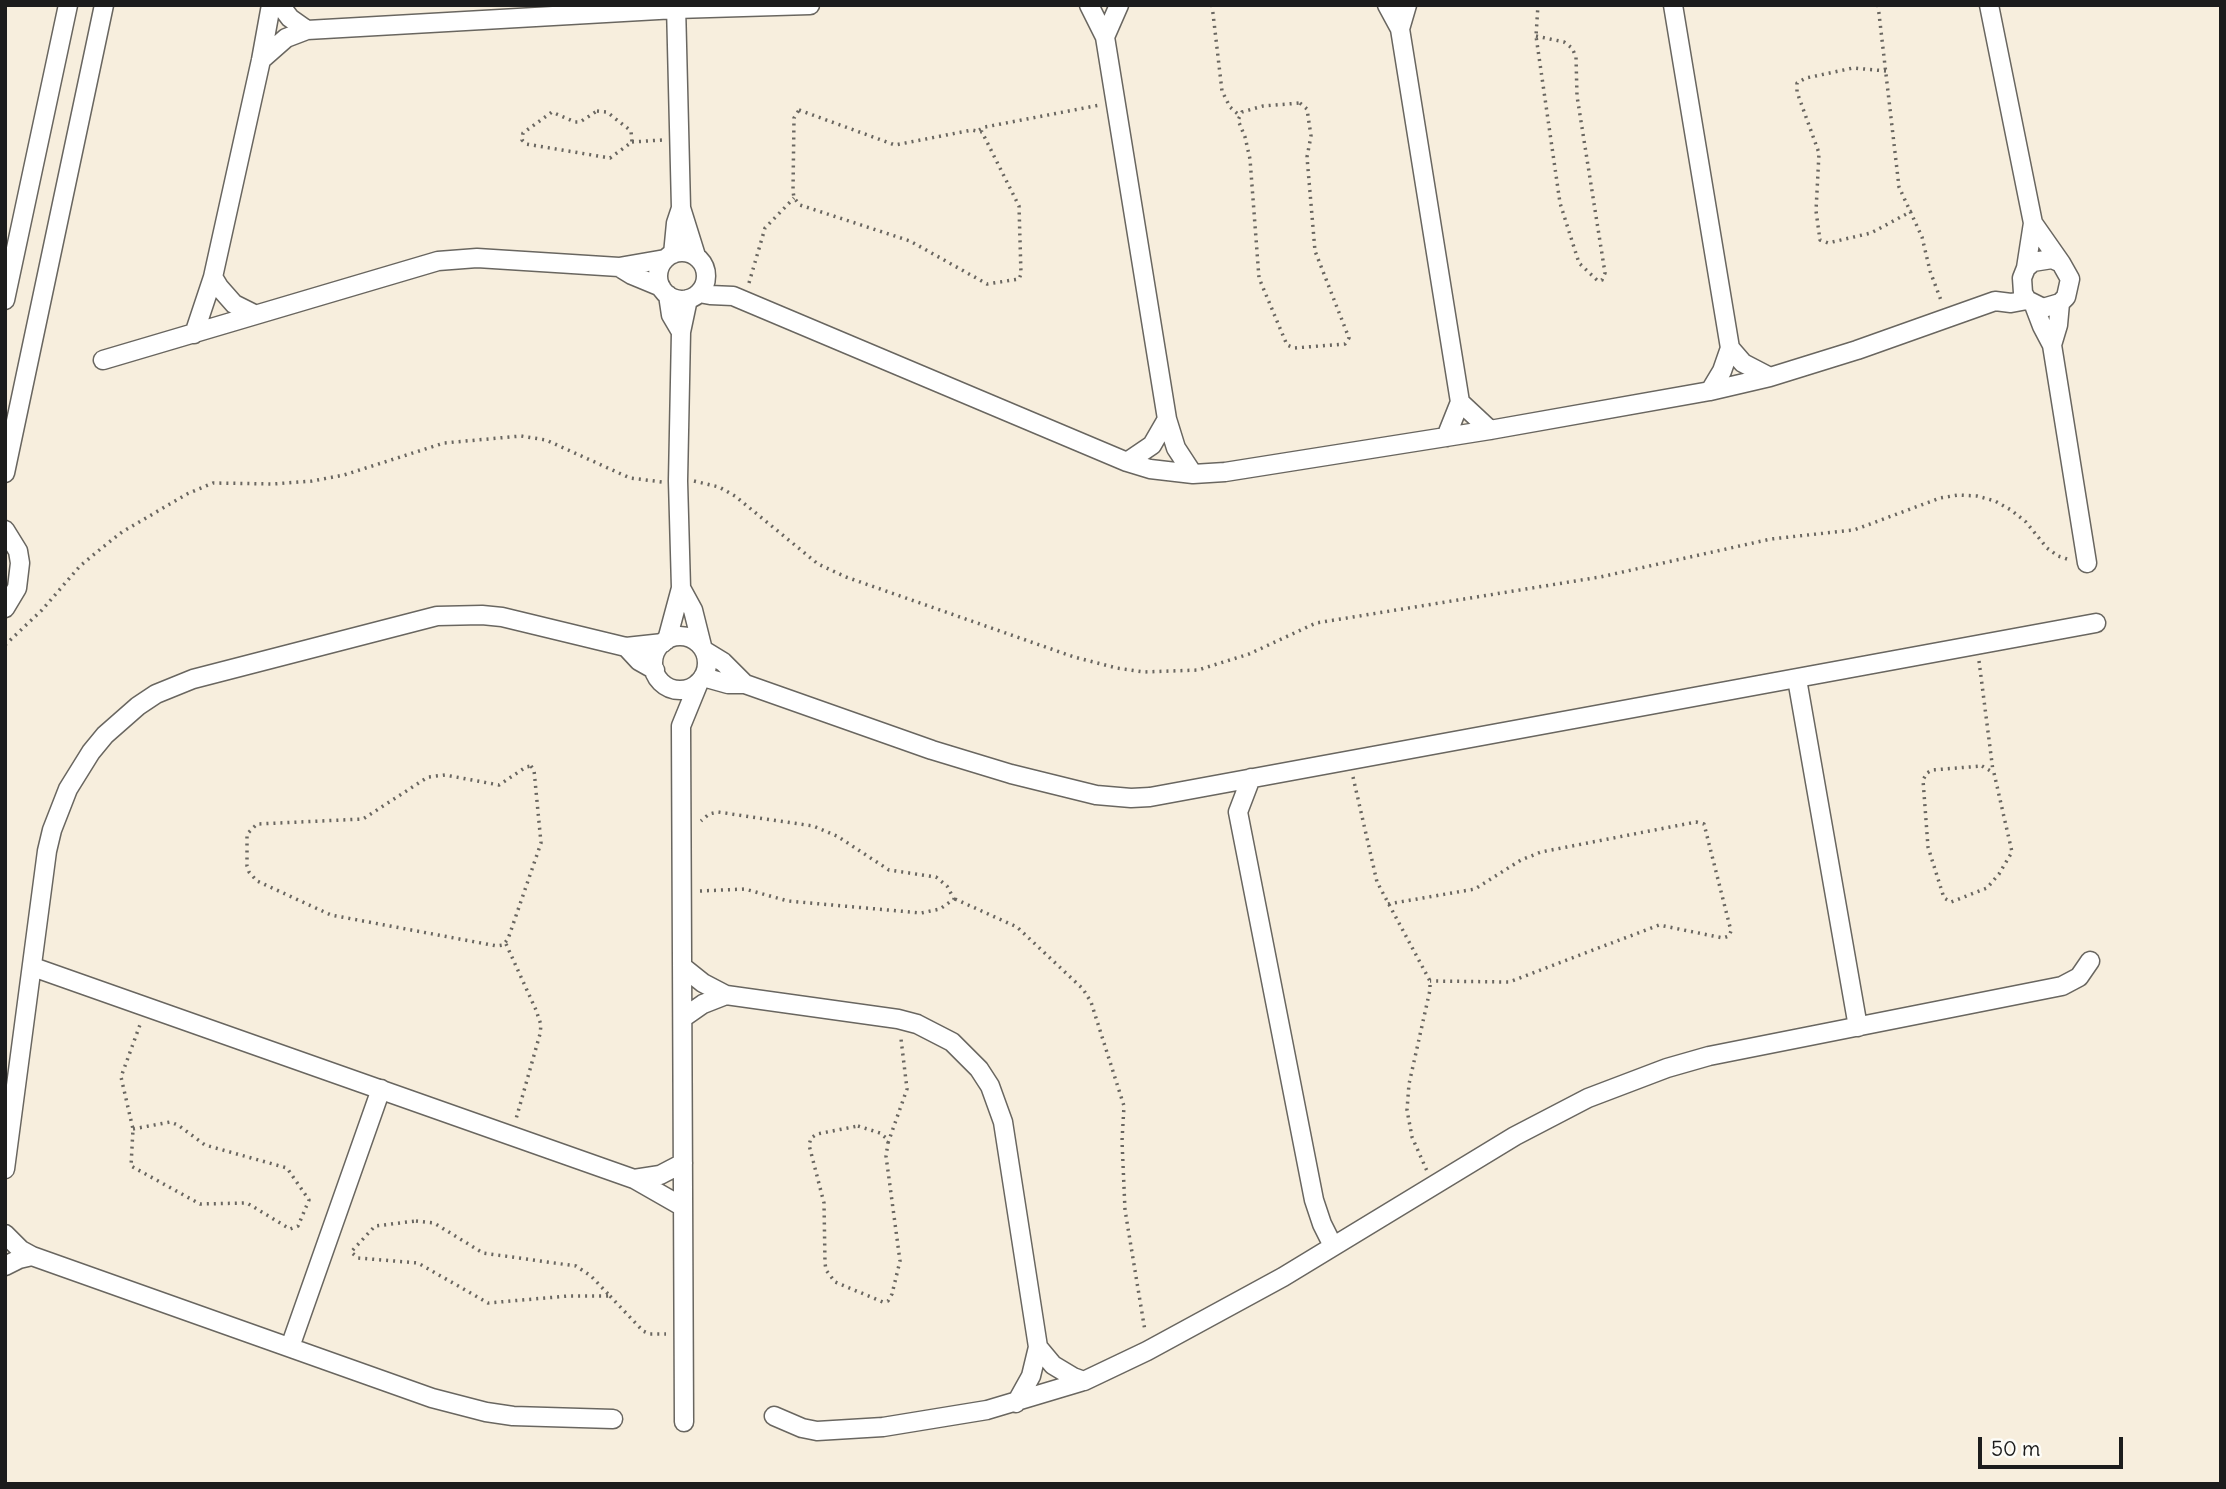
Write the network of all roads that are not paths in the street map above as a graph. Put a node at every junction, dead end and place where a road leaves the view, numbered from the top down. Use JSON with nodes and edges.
{"nodes":[{"id":1,"x":68,"y":5,"type":"edge"},
{"id":2,"x":104,"y":5,"type":"edge"},
{"id":3,"x":271,"y":5,"type":"edge"},
{"id":4,"x":280,"y":5,"type":"edge"},
{"id":5,"x":810,"y":5,"type":"edge"},
{"id":6,"x":1089,"y":5,"type":"edge"},
{"id":7,"x":1119,"y":5,"type":"edge"},
{"id":8,"x":1387,"y":5,"type":"edge"},
{"id":9,"x":1407,"y":5,"type":"edge"},
{"id":10,"x":1673,"y":5,"type":"edge"},
{"id":11,"x":1989,"y":5,"type":"edge"},
{"id":12,"x":676,"y":7,"type":"edge"},
{"id":13,"x":1400,"y":29,"type":"junction"},
{"id":14,"x":307,"y":30,"type":"junction"},
{"id":15,"x":1105,"y":37,"type":"junction"},
{"id":16,"x":261,"y":60,"type":"junction"},
{"id":17,"x":681,"y":208,"type":"junction"},
{"id":18,"x":2033,"y":223,"type":"junction"},
{"id":19,"x":669,"y":256,"type":"junction"},
{"id":20,"x":700,"y":262,"type":"junction"},
{"id":21,"x":2061,"y":263,"type":"junction"},
{"id":22,"x":619,"y":267,"type":"junction"},
{"id":23,"x":2024,"y":273,"type":"junction"},
{"id":24,"x":213,"y":277,"type":"junction"},
{"id":25,"x":664,"y":291,"type":"junction"},
{"id":26,"x":694,"y":296,"type":"junction"},
{"id":27,"x":739,"y":298,"type":"junction"},
{"id":28,"x":5,"y":300,"type":"edge"},
{"id":29,"x":1995,"y":301,"type":"junction"},
{"id":30,"x":2031,"y":302,"type":"junction"},
{"id":31,"x":2060,"y":303,"type":"junction"},
{"id":32,"x":254,"y":314,"type":"junction"},
{"id":33,"x":681,"y":332,"type":"junction"},
{"id":34,"x":194,"y":334,"type":"junction"},
{"id":35,"x":2052,"y":345,"type":"junction"},
{"id":36,"x":1730,"y":348,"type":"junction"},
{"id":37,"x":103,"y":360,"type":"dead end"},
{"id":38,"x":1770,"y":377,"type":"junction"},
{"id":39,"x":1710,"y":391,"type":"junction"},
{"id":40,"x":1460,"y":402,"type":"junction"},
{"id":41,"x":1167,"y":419,"type":"junction"},
{"id":42,"x":1490,"y":430,"type":"junction"},
{"id":43,"x":1446,"y":437,"type":"junction"},
{"id":44,"x":1127,"y":462,"type":"junction"},
{"id":45,"x":5,"y":473,"type":"edge"},
{"id":46,"x":1193,"y":474,"type":"junction"},
{"id":47,"x":5,"y":530,"type":"edge"},
{"id":48,"x":2087,"y":563,"type":"road end"},
{"id":49,"x":681,"y":588,"type":"junction"},
{"id":50,"x":5,"y":608,"type":"edge"},
{"id":51,"x":2096,"y":623,"type":"dead end"},
{"id":52,"x":665,"y":641,"type":"junction"},
{"id":53,"x":626,"y":647,"type":"junction"},
{"id":54,"x":703,"y":649,"type":"junction"},
{"id":55,"x":658,"y":676,"type":"junction"},
{"id":56,"x":1797,"y":678,"type":"junction"},
{"id":57,"x":701,"y":680,"type":"junction"},
{"id":58,"x":745,"y":684,"type":"junction"},
{"id":59,"x":681,"y":726,"type":"junction"},
{"id":60,"x":1251,"y":778,"type":"junction"},
{"id":61,"x":1209,"y":786,"type":"junction"},
{"id":62,"x":1238,"y":812,"type":"junction"},
{"id":63,"x":2091,"y":961,"type":"dead end"},
{"id":64,"x":33,"y":967,"type":"junction"},
{"id":65,"x":683,"y":967,"type":"junction"},
{"id":66,"x":726,"y":995,"type":"junction"},
{"id":67,"x":683,"y":1018,"type":"junction"},
{"id":68,"x":1858,"y":1027,"type":"junction"},
{"id":69,"x":381,"y":1089,"type":"junction"},
{"id":70,"x":683,"y":1163,"type":"junction"},
{"id":71,"x":5,"y":1168,"type":"edge"},
{"id":72,"x":634,"y":1179,"type":"junction"},
{"id":73,"x":683,"y":1207,"type":"junction"},
{"id":74,"x":5,"y":1234,"type":"edge"},
{"id":75,"x":1333,"y":1246,"type":"junction"},
{"id":76,"x":32,"y":1256,"type":"junction"},
{"id":77,"x":5,"y":1266,"type":"edge"},
{"id":78,"x":1038,"y":1347,"type":"junction"},
{"id":79,"x":290,"y":1348,"type":"junction"},
{"id":80,"x":1084,"y":1381,"type":"junction"},
{"id":81,"x":1016,"y":1403,"type":"junction"},
{"id":82,"x":774,"y":1416,"type":"dead end"},
{"id":83,"x":613,"y":1419,"type":"dead end"},
{"id":84,"x":684,"y":1422,"type":"dead end"}],
"edges":[{"from":1,"to":28,"type":"street"},
{"from":2,"to":45,"type":"street"},
{"from":3,"to":16,"type":"street"},
{"from":4,"to":14,"type":"street"},
{"from":5,"to":12,"type":"street"},
{"from":6,"to":15,"type":"street"},
{"from":7,"to":15,"type":"street"},
{"from":8,"to":13,"type":"street"},
{"from":9,"to":13,"type":"street"},
{"from":10,"to":36,"type":"street"},
{"from":11,"to":18,"type":"street"},
{"from":12,"to":14,"type":"street"},
{"from":12,"to":17,"type":"street"},
{"from":13,"to":40,"type":"street"},
{"from":14,"to":16,"type":"street"},
{"from":15,"to":41,"type":"street"},
{"from":16,"to":24,"type":"street"},
{"from":17,"to":19,"type":"street"},
{"from":17,"to":20,"type":"street"},
{"from":18,"to":21,"type":"street"},
{"from":18,"to":23,"type":"street"},
{"from":19,"to":20,"type":"street"},
{"from":19,"to":22,"type":"street"},
{"from":19,"to":25,"type":"street"},
{"from":20,"to":26,"type":"street"},
{"from":20,"to":27,"type":"street"},
{"from":21,"to":23,"type":"street"},
{"from":21,"to":31,"type":"street"},
{"from":22,"to":25,"type":"street"},
{"from":22,"to":32,"type":"street"},
{"from":23,"to":29,"type":"street"},
{"from":23,"to":30,"type":"street"},
{"from":24,"to":32,"type":"street"},
{"from":24,"to":34,"type":"street"},
{"from":25,"to":26,"type":"street"},
{"from":25,"to":33,"type":"street"},
{"from":26,"to":27,"type":"street"},
{"from":26,"to":33,"type":"street"},
{"from":27,"to":44,"type":"street"},
{"from":29,"to":30,"type":"street"},
{"from":29,"to":38,"type":"street"},
{"from":30,"to":31,"type":"street"},
{"from":30,"to":35,"type":"street"},
{"from":31,"to":35,"type":"street"},
{"from":32,"to":34,"type":"street"},
{"from":33,"to":49,"type":"street"},
{"from":34,"to":37,"type":"street"},
{"from":35,"to":48,"type":"street"},
{"from":36,"to":38,"type":"street"},
{"from":36,"to":39,"type":"street"},
{"from":38,"to":39,"type":"street"},
{"from":39,"to":42,"type":"street"},
{"from":40,"to":42,"type":"street"},
{"from":40,"to":43,"type":"street"},
{"from":41,"to":44,"type":"street"},
{"from":41,"to":46,"type":"street"},
{"from":42,"to":43,"type":"street"},
{"from":43,"to":46,"type":"street"},
{"from":44,"to":46,"type":"street"},
{"from":47,"to":50,"type":"street"},
{"from":49,"to":52,"type":"street"},
{"from":49,"to":54,"type":"street"},
{"from":51,"to":56,"type":"street"},
{"from":52,"to":53,"type":"street"},
{"from":52,"to":54,"type":"street"},
{"from":52,"to":55,"type":"street"},
{"from":53,"to":55,"type":"street"},
{"from":53,"to":64,"type":"street"},
{"from":54,"to":57,"type":"street"},
{"from":54,"to":58,"type":"street"},
{"from":55,"to":57,"type":"street"},
{"from":55,"to":59,"type":"street"},
{"from":56,"to":60,"type":"street"},
{"from":56,"to":68,"type":"street"},
{"from":57,"to":58,"type":"street"},
{"from":57,"to":59,"type":"street"},
{"from":58,"to":61,"type":"street"},
{"from":59,"to":65,"type":"street"},
{"from":60,"to":61,"type":"street"},
{"from":60,"to":62,"type":"street"},
{"from":61,"to":62,"type":"street"},
{"from":62,"to":75,"type":"street"},
{"from":63,"to":68,"type":"street"},
{"from":64,"to":69,"type":"street"},
{"from":64,"to":71,"type":"street"},
{"from":65,"to":66,"type":"street"},
{"from":65,"to":67,"type":"street"},
{"from":66,"to":67,"type":"street"},
{"from":66,"to":78,"type":"street"},
{"from":67,"to":70,"type":"street"},
{"from":68,"to":75,"type":"street"},
{"from":69,"to":72,"type":"street"},
{"from":69,"to":79,"type":"street"},
{"from":70,"to":72,"type":"street"},
{"from":70,"to":73,"type":"street"},
{"from":72,"to":73,"type":"street"},
{"from":73,"to":84,"type":"street"},
{"from":74,"to":76,"type":"street"},
{"from":75,"to":80,"type":"street"},
{"from":76,"to":77,"type":"street"},
{"from":76,"to":79,"type":"street"},
{"from":78,"to":80,"type":"street"},
{"from":78,"to":81,"type":"street"},
{"from":79,"to":83,"type":"street"},
{"from":80,"to":81,"type":"street"},
{"from":81,"to":82,"type":"street"}]}
